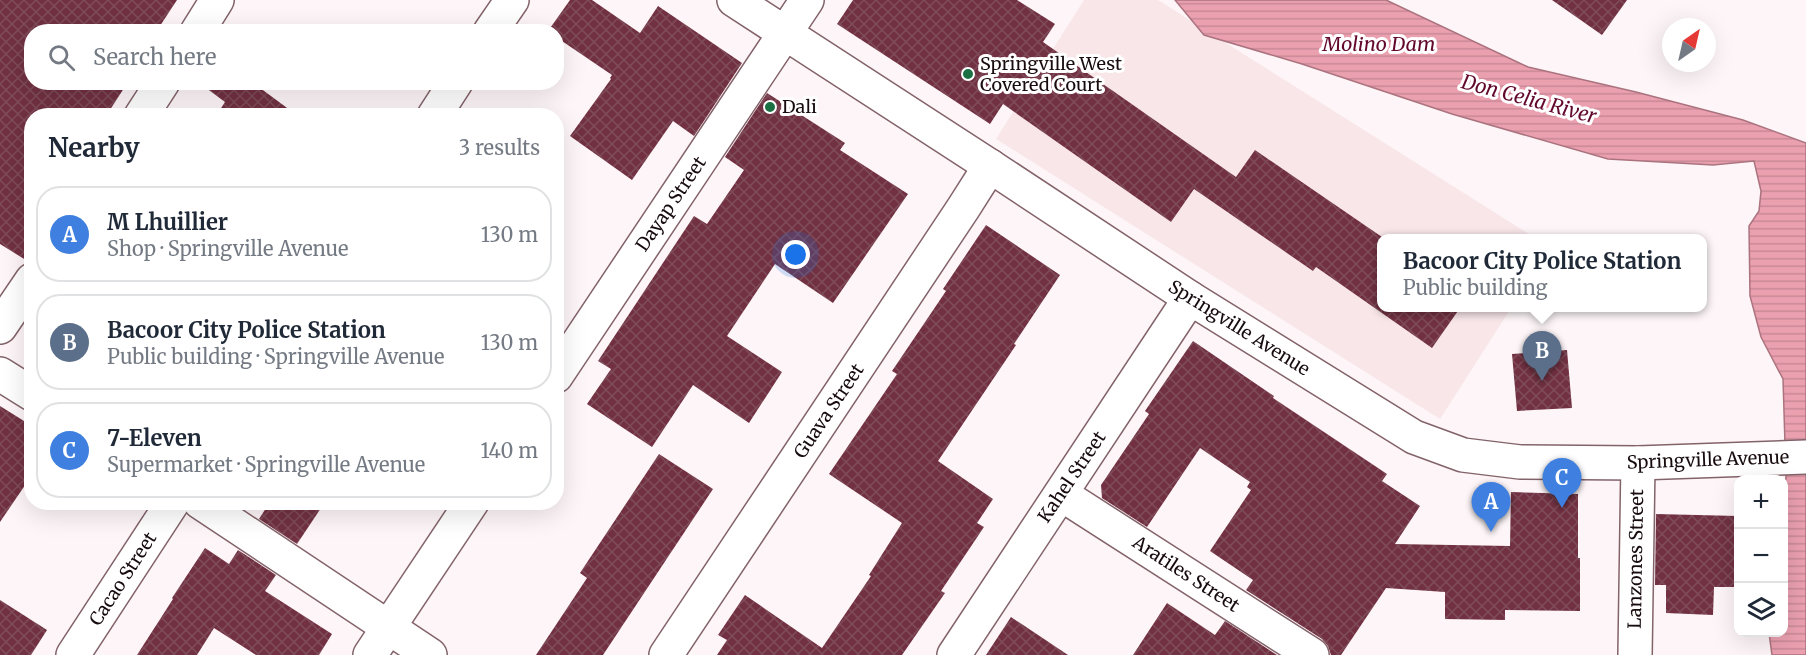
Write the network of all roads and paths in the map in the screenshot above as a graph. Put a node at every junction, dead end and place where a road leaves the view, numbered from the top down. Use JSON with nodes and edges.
{"nodes":[{"id":1,"x":218,"y":0,"type":"edge"},
{"id":2,"x":512,"y":0,"type":"edge"},
{"id":3,"x":734,"y":0,"type":"edge"},
{"id":4,"x":807,"y":0,"type":"edge"},
{"id":5,"x":202,"y":24,"type":"edge"},
{"id":6,"x":496,"y":24,"type":"edge"},
{"id":7,"x":786,"y":33,"type":"junction"},
{"id":8,"x":158,"y":90,"type":"edge"},
{"id":9,"x":451,"y":90,"type":"edge"},
{"id":10,"x":146,"y":108,"type":"edge"},
{"id":11,"x":439,"y":108,"type":"edge"},
{"id":12,"x":990,"y":166,"type":"junction"},
{"id":13,"x":24,"y":292,"type":"edge"},
{"id":14,"x":1190,"y":298,"type":"junction"},
{"id":15,"x":0,"y":327,"type":"edge"},
{"id":16,"x":564,"y":364,"type":"edge"},
{"id":17,"x":0,"y":374,"type":"edge"},
{"id":18,"x":24,"y":389,"type":"edge"},
{"id":19,"x":1806,"y":457,"type":"edge"},
{"id":20,"x":1638,"y":463,"type":"junction"},
{"id":21,"x":1061,"y":494,"type":"junction"},
{"id":22,"x":168,"y":510,"type":"edge"},
{"id":23,"x":212,"y":510,"type":"edge"},
{"id":24,"x":467,"y":510,"type":"edge"},
{"id":25,"x":388,"y":628,"type":"junction"},
{"id":26,"x":73,"y":655,"type":"edge"},
{"id":27,"x":370,"y":655,"type":"edge"},
{"id":28,"x":430,"y":655,"type":"edge"},
{"id":29,"x":666,"y":655,"type":"edge"},
{"id":30,"x":954,"y":655,"type":"edge"},
{"id":31,"x":1312,"y":655,"type":"edge"},
{"id":32,"x":1635,"y":655,"type":"edge"}],
"edges":[{"from":1,"to":5,"type":"street"},
{"from":2,"to":6,"type":"street"},
{"from":3,"to":7,"type":"street","name":"Springville Avenue"},
{"from":4,"to":7,"type":"street","name":"Dayap Street"},
{"from":7,"to":12,"type":"street","name":"Springville Avenue"},
{"from":7,"to":16,"type":"street","name":"Dayap Street"},
{"from":8,"to":10,"type":"street"},
{"from":9,"to":11,"type":"street"},
{"from":12,"to":14,"type":"street","name":"Springville Avenue"},
{"from":12,"to":29,"type":"street","name":"Guava Street"},
{"from":13,"to":15,"type":"street"},
{"from":14,"to":20,"type":"street","name":"Springville Avenue"},
{"from":14,"to":21,"type":"street","name":"Kahel Street"},
{"from":17,"to":18,"type":"street"},
{"from":19,"to":20,"type":"street","name":"Springville Avenue"},
{"from":20,"to":32,"type":"street","name":"Lanzones Street"},
{"from":21,"to":30,"type":"street","name":"Kahel Street"},
{"from":21,"to":31,"type":"street","name":"Aratiles Street"},
{"from":22,"to":26,"type":"street","name":"Cacao Street"},
{"from":23,"to":25,"type":"street"},
{"from":24,"to":25,"type":"street"},
{"from":25,"to":27,"type":"street"},
{"from":25,"to":28,"type":"street"}]}
